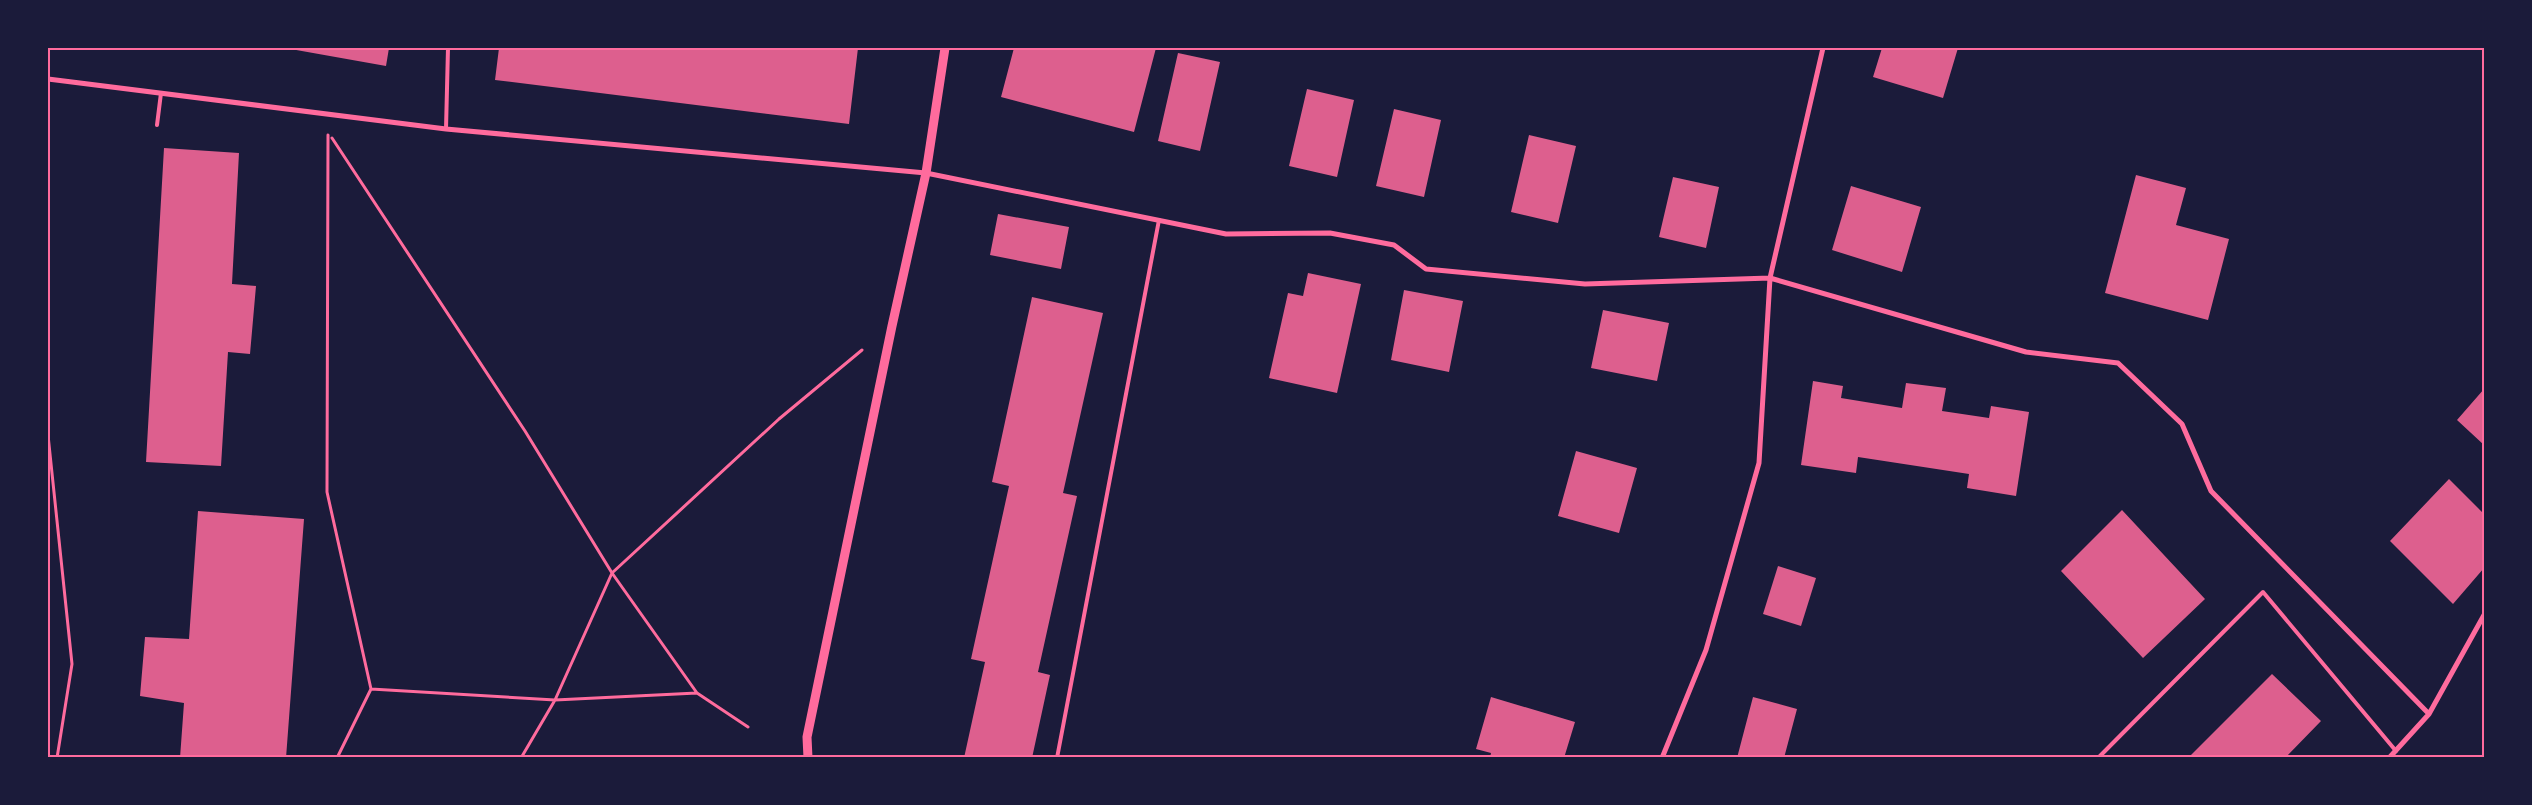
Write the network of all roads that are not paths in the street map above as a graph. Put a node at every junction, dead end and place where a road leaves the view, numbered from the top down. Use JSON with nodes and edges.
{"nodes":[{"id":1,"x":448,"y":48,"type":"edge"},
{"id":2,"x":945,"y":48,"type":"edge"},
{"id":3,"x":1823,"y":48,"type":"edge"},
{"id":4,"x":48,"y":78,"type":"edge"},
{"id":5,"x":160,"y":93,"type":"junction"},
{"id":6,"x":157,"y":125,"type":"dead end"},
{"id":7,"x":446,"y":130,"type":"junction"},
{"id":8,"x":926,"y":173,"type":"junction"},
{"id":9,"x":1159,"y":220,"type":"junction"},
{"id":10,"x":1770,"y":278,"type":"junction"},
{"id":11,"x":2484,"y":614,"type":"edge"},
{"id":12,"x":2429,"y":714,"type":"junction"},
{"id":13,"x":2396,"y":751,"type":"junction"},
{"id":14,"x":808,"y":758,"type":"edge"},
{"id":15,"x":1057,"y":758,"type":"edge"},
{"id":16,"x":1662,"y":758,"type":"edge"},
{"id":17,"x":2098,"y":758,"type":"edge"},
{"id":18,"x":2389,"y":758,"type":"edge"}],
"edges":[{"from":1,"to":7,"type":"lane"},
{"from":2,"to":8,"type":"street"},
{"from":3,"to":10,"type":"street"},
{"from":4,"to":5,"type":"street"},
{"from":5,"to":6,"type":"lane"},
{"from":5,"to":7,"type":"street"},
{"from":7,"to":8,"type":"street"},
{"from":8,"to":9,"type":"street"},
{"from":8,"to":14,"type":"street"},
{"from":9,"to":10,"type":"street"},
{"from":9,"to":15,"type":"lane"},
{"from":10,"to":12,"type":"street"},
{"from":10,"to":16,"type":"street"},
{"from":11,"to":12,"type":"street"},
{"from":12,"to":13,"type":"street"},
{"from":13,"to":17,"type":"lane"},
{"from":13,"to":18,"type":"street"}]}
